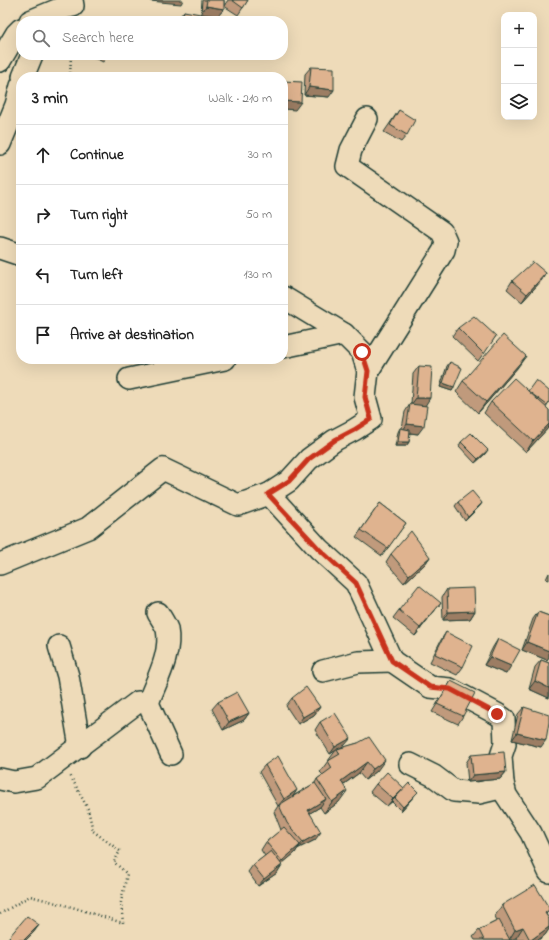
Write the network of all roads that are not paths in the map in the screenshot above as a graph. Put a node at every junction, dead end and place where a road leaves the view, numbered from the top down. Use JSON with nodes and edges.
{"nodes":[{"id":1,"x":63,"y":10,"type":"edge"},
{"id":2,"x":45,"y":16,"type":"edge"},
{"id":3,"x":16,"y":34,"type":"edge"},
{"id":4,"x":30,"y":60,"type":"edge"},
{"id":5,"x":0,"y":61,"type":"edge"},
{"id":6,"x":25,"y":72,"type":"edge"},
{"id":7,"x":16,"y":105,"type":"edge"},
{"id":8,"x":367,"y":119,"type":"dead end"},
{"id":9,"x":0,"y":144,"type":"edge"},
{"id":10,"x":0,"y":248,"type":"edge"},
{"id":11,"x":16,"y":253,"type":"edge"},
{"id":12,"x":288,"y":300,"type":"edge"},
{"id":13,"x":344,"y":334,"type":"junction"},
{"id":14,"x":288,"y":346,"type":"edge"},
{"id":15,"x":201,"y":364,"type":"edge"},
{"id":16,"x":368,"y":371,"type":"junction"},
{"id":17,"x":129,"y":379,"type":"dead end"},
{"id":18,"x":268,"y":494,"type":"junction"},
{"id":19,"x":0,"y":564,"type":"edge"},
{"id":20,"x":158,"y":613,"type":"dead end"},
{"id":21,"x":59,"y":646,"type":"dead end"},
{"id":22,"x":392,"y":661,"type":"junction"},
{"id":23,"x":323,"y":671,"type":"dead end"},
{"id":24,"x":148,"y":704,"type":"junction"},
{"id":25,"x":80,"y":747,"type":"junction"},
{"id":26,"x":171,"y":754,"type":"dead end"},
{"id":27,"x":410,"y":764,"type":"dead end"},
{"id":28,"x":0,"y":779,"type":"edge"},
{"id":29,"x":503,"y":783,"type":"junction"},
{"id":30,"x":548,"y":867,"type":"edge"}],
"edges":[{"from":1,"to":2,"type":"street"},
{"from":3,"to":5,"type":"street"},
{"from":4,"to":6,"type":"street"},
{"from":7,"to":9,"type":"street"},
{"from":8,"to":16,"type":"street"},
{"from":10,"to":11,"type":"street"},
{"from":12,"to":13,"type":"street"},
{"from":13,"to":14,"type":"street"},
{"from":13,"to":16,"type":"street"},
{"from":15,"to":17,"type":"street"},
{"from":16,"to":18,"type":"street"},
{"from":18,"to":19,"type":"street"},
{"from":18,"to":22,"type":"street"},
{"from":20,"to":24,"type":"street"},
{"from":21,"to":25,"type":"street"},
{"from":22,"to":23,"type":"street"},
{"from":22,"to":29,"type":"street"},
{"from":24,"to":25,"type":"street"},
{"from":24,"to":26,"type":"street"},
{"from":25,"to":28,"type":"street"},
{"from":27,"to":29,"type":"street"},
{"from":29,"to":30,"type":"street"}]}
